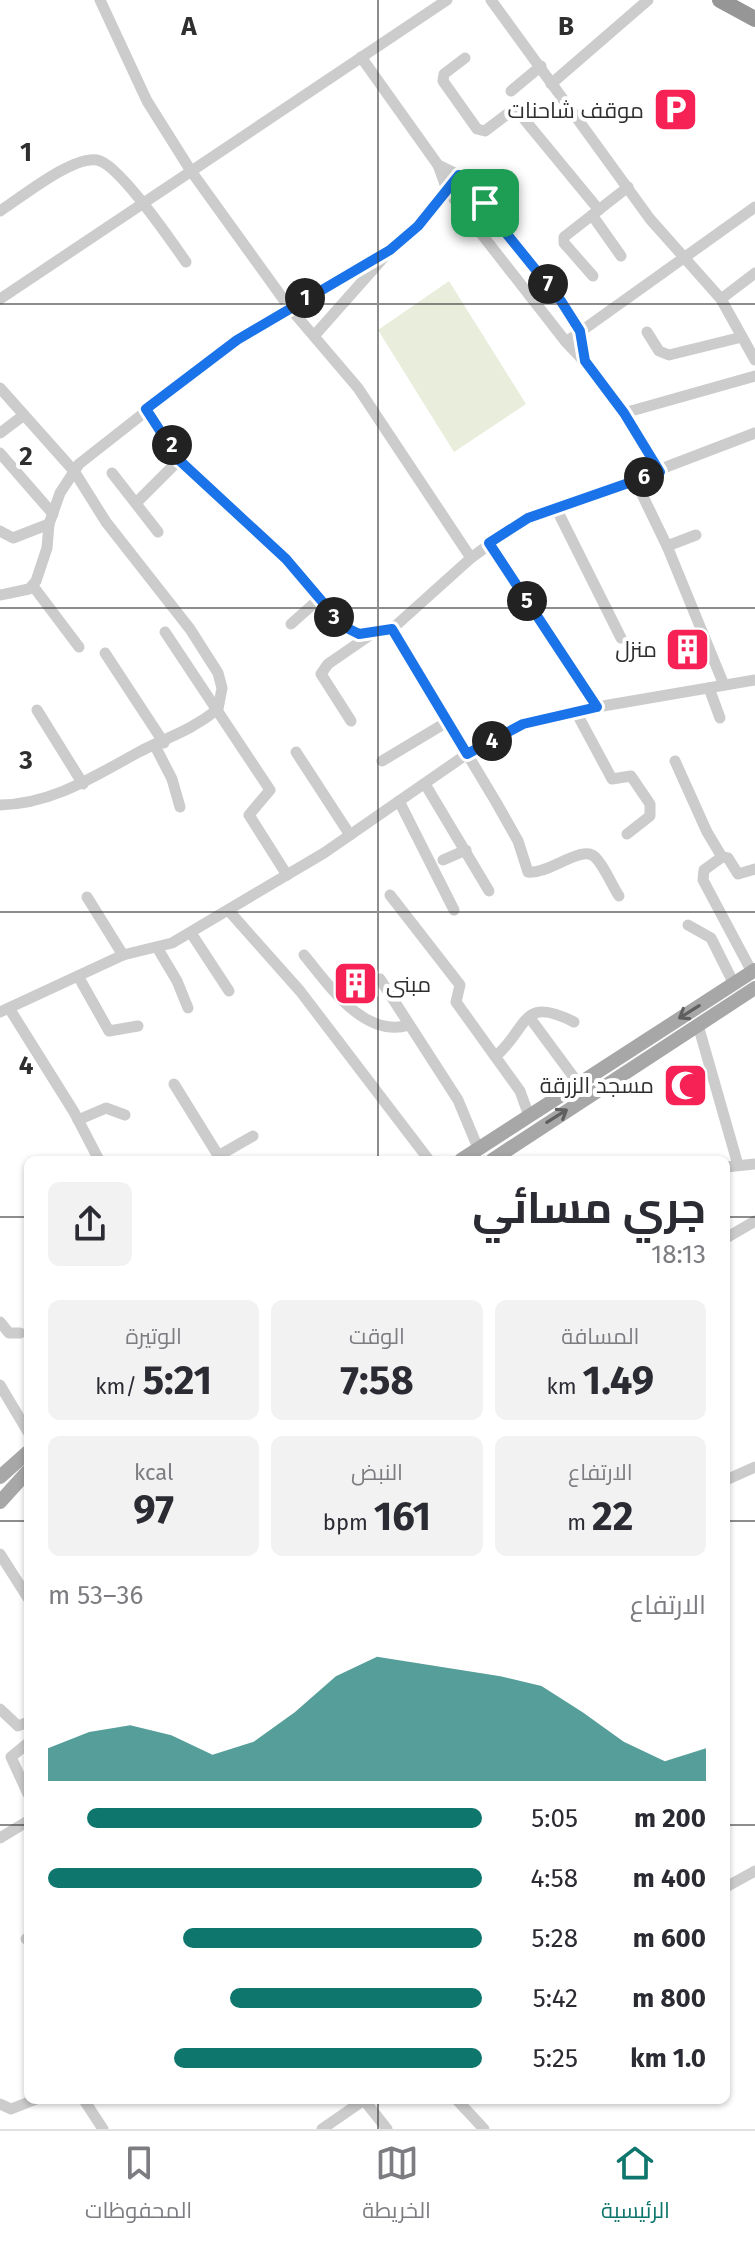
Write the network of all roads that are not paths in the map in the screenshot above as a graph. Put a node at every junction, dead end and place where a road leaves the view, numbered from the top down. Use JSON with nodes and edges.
{"nodes":[{"id":1,"x":100,"y":0,"type":"edge"},
{"id":2,"x":447,"y":0,"type":"edge"},
{"id":3,"x":491,"y":0,"type":"edge"},
{"id":4,"x":648,"y":0,"type":"edge"},
{"id":5,"x":720,"y":0,"type":"edge"},
{"id":6,"x":755,"y":19,"type":"edge"},
{"id":7,"x":361,"y":57,"type":"junction"},
{"id":8,"x":465,"y":58,"type":"dead end"},
{"id":9,"x":541,"y":66,"type":"junction"},
{"id":10,"x":551,"y":84,"type":"junction"},
{"id":11,"x":511,"y":91,"type":"dead end"},
{"id":12,"x":438,"y":165,"type":"junction"},
{"id":13,"x":191,"y":171,"type":"junction"},
{"id":14,"x":459,"y":175,"type":"junction"},
{"id":15,"x":628,"y":187,"type":"junction"},
{"id":16,"x":447,"y":190,"type":"junction"},
{"id":17,"x":143,"y":203,"type":"junction"},
{"id":18,"x":755,"y":207,"type":"edge"},
{"id":19,"x":0,"y":211,"type":"edge"},
{"id":20,"x":595,"y":212,"type":"junction"},
{"id":21,"x":390,"y":250,"type":"junction"},
{"id":22,"x":621,"y":256,"type":"dead end"},
{"id":23,"x":685,"y":258,"type":"junction"},
{"id":24,"x":186,"y":262,"type":"dead end"},
{"id":25,"x":755,"y":273,"type":"edge"},
{"id":26,"x":593,"y":276,"type":"dead end"},
{"id":27,"x":0,"y":299,"type":"edge"},
{"id":28,"x":721,"y":299,"type":"junction"},
{"id":29,"x":289,"y":307,"type":"junction"},
{"id":30,"x":580,"y":331,"type":"junction"},
{"id":31,"x":647,"y":332,"type":"dead end"},
{"id":32,"x":314,"y":336,"type":"junction"},
{"id":33,"x":742,"y":337,"type":"junction"},
{"id":34,"x":566,"y":342,"type":"junction"},
{"id":35,"x":755,"y":360,"type":"edge"},
{"id":36,"x":585,"y":361,"type":"junction"},
{"id":37,"x":755,"y":376,"type":"edge"},
{"id":38,"x":0,"y":388,"type":"edge"},
{"id":39,"x":146,"y":409,"type":"junction"},
{"id":40,"x":624,"y":413,"type":"junction"},
{"id":41,"x":24,"y":415,"type":"junction"},
{"id":42,"x":0,"y":433,"type":"edge"},
{"id":43,"x":755,"y":434,"type":"edge"},
{"id":44,"x":0,"y":453,"type":"edge"},
{"id":45,"x":179,"y":460,"type":"junction"},
{"id":46,"x":74,"y":471,"type":"junction"},
{"id":47,"x":660,"y":472,"type":"junction"},
{"id":48,"x":112,"y":473,"type":"dead end"},
{"id":49,"x":635,"y":480,"type":"junction"},
{"id":50,"x":137,"y":502,"type":"junction"},
{"id":51,"x":556,"y":508,"type":"junction"},
{"id":52,"x":51,"y":519,"type":"junction"},
{"id":53,"x":0,"y":531,"type":"edge"},
{"id":54,"x":158,"y":532,"type":"dead end"},
{"id":55,"x":696,"y":535,"type":"dead end"},
{"id":56,"x":489,"y":543,"type":"junction"},
{"id":57,"x":667,"y":546,"type":"junction"},
{"id":58,"x":471,"y":558,"type":"junction"},
{"id":59,"x":33,"y":586,"type":"junction"},
{"id":60,"x":0,"y":595,"type":"edge"},
{"id":61,"x":319,"y":599,"type":"junction"},
{"id":62,"x":291,"y":624,"type":"dead end"},
{"id":63,"x":392,"y":629,"type":"junction"},
{"id":64,"x":377,"y":631,"type":"junction"},
{"id":65,"x":165,"y":632,"type":"dead end"},
{"id":66,"x":621,"y":638,"type":"dead end"},
{"id":67,"x":79,"y":647,"type":"dead end"},
{"id":68,"x":105,"y":653,"type":"dead end"},
{"id":69,"x":755,"y":680,"type":"edge"},
{"id":70,"x":724,"y":685,"type":"junction"},
{"id":71,"x":709,"y":688,"type":"junction"},
{"id":72,"x":597,"y":707,"type":"junction"},
{"id":73,"x":218,"y":709,"type":"junction"},
{"id":74,"x":37,"y":710,"type":"dead end"},
{"id":75,"x":576,"y":712,"type":"junction"},
{"id":76,"x":720,"y":718,"type":"dead end"},
{"id":77,"x":351,"y":721,"type":"dead end"},
{"id":78,"x":447,"y":722,"type":"junction"},
{"id":79,"x":160,"y":744,"type":"junction"},
{"id":80,"x":296,"y":752,"type":"dead end"},
{"id":81,"x":467,"y":754,"type":"junction"},
{"id":82,"x":382,"y":761,"type":"dead end"},
{"id":83,"x":675,"y":761,"type":"dead end"},
{"id":84,"x":83,"y":784,"type":"junction"},
{"id":85,"x":425,"y":784,"type":"junction"},
{"id":86,"x":399,"y":801,"type":"junction"},
{"id":87,"x":0,"y":805,"type":"edge"},
{"id":88,"x":180,"y":807,"type":"dead end"},
{"id":89,"x":627,"y":834,"type":"dead end"},
{"id":90,"x":350,"y":835,"type":"junction"},
{"id":91,"x":466,"y":850,"type":"junction"},
{"id":92,"x":722,"y":857,"type":"junction"},
{"id":93,"x":443,"y":860,"type":"dead end"},
{"id":94,"x":755,"y":869,"type":"edge"},
{"id":95,"x":287,"y":875,"type":"junction"},
{"id":96,"x":489,"y":891,"type":"dead end"},
{"id":97,"x":390,"y":895,"type":"dead end"},
{"id":98,"x":619,"y":896,"type":"dead end"},
{"id":99,"x":87,"y":897,"type":"dead end"},
{"id":100,"x":454,"y":910,"type":"dead end"},
{"id":101,"x":229,"y":911,"type":"junction"},
{"id":102,"x":688,"y":925,"type":"dead end"},
{"id":103,"x":191,"y":933,"type":"junction"},
{"id":104,"x":158,"y":949,"type":"junction"},
{"id":105,"x":123,"y":955,"type":"junction"},
{"id":106,"x":304,"y":955,"type":"dead end"},
{"id":107,"x":753,"y":971,"type":"edge"},
{"id":108,"x":78,"y":976,"type":"junction"},
{"id":109,"x":380,"y":979,"type":"dead end"},
{"id":110,"x":734,"y":984,"type":"junction"},
{"id":111,"x":755,"y":988,"type":"edge"},
{"id":112,"x":229,"y":991,"type":"dead end"},
{"id":113,"x":188,"y":1008,"type":"dead end"},
{"id":114,"x":5,"y":1010,"type":"edge"},
{"id":115,"x":530,"y":1018,"type":"junction"},
{"id":116,"x":574,"y":1022,"type":"dead end"},
{"id":117,"x":409,"y":1025,"type":"junction"},
{"id":118,"x":698,"y":1025,"type":"junction"},
{"id":119,"x":138,"y":1026,"type":"dead end"},
{"id":120,"x":496,"y":1056,"type":"junction"},
{"id":121,"x":578,"y":1083,"type":"junction"},
{"id":122,"x":174,"y":1084,"type":"dead end"},
{"id":123,"x":125,"y":1115,"type":"dead end"},
{"id":124,"x":529,"y":1116,"type":"junction"},
{"id":125,"x":78,"y":1120,"type":"junction"},
{"id":126,"x":253,"y":1136,"type":"dead end"},
{"id":127,"x":478,"y":1148,"type":"junction"},
{"id":128,"x":97,"y":1156,"type":"edge"},
{"id":129,"x":218,"y":1156,"type":"edge"},
{"id":130,"x":222,"y":1156,"type":"edge"},
{"id":131,"x":426,"y":1156,"type":"edge"},
{"id":132,"x":467,"y":1156,"type":"edge"},
{"id":133,"x":498,"y":1156,"type":"edge"},
{"id":134,"x":730,"y":1156,"type":"edge"},
{"id":135,"x":755,"y":1164,"type":"edge"},
{"id":136,"x":732,"y":1166,"type":"edge"},
{"id":137,"x":755,"y":1221,"type":"edge"},
{"id":138,"x":730,"y":1236,"type":"edge"},
{"id":139,"x":0,"y":1322,"type":"edge"},
{"id":140,"x":20,"y":1333,"type":"dead end"},
{"id":141,"x":0,"y":1385,"type":"edge"},
{"id":142,"x":24,"y":1425,"type":"edge"},
{"id":143,"x":24,"y":1457,"type":"edge"},
{"id":144,"x":755,"y":1467,"type":"edge"},
{"id":145,"x":24,"y":1475,"type":"edge"},
{"id":146,"x":730,"y":1478,"type":"edge"},
{"id":147,"x":3,"y":1482,"type":"edge"},
{"id":148,"x":0,"y":1502,"type":"edge"},
{"id":149,"x":0,"y":1554,"type":"edge"},
{"id":150,"x":0,"y":1578,"type":"edge"},
{"id":151,"x":17,"y":1582,"type":"junction"},
{"id":152,"x":24,"y":1592,"type":"edge"},
{"id":153,"x":0,"y":1709,"type":"edge"},
{"id":154,"x":24,"y":1724,"type":"edge"},
{"id":155,"x":24,"y":1746,"type":"edge"},
{"id":156,"x":24,"y":1785,"type":"edge"},
{"id":157,"x":24,"y":1823,"type":"edge"},
{"id":158,"x":0,"y":1838,"type":"edge"},
{"id":159,"x":755,"y":1871,"type":"edge"},
{"id":160,"x":730,"y":1885,"type":"edge"},
{"id":161,"x":0,"y":2104,"type":"edge"},
{"id":162,"x":24,"y":2104,"type":"edge"},
{"id":163,"x":87,"y":2104,"type":"edge"},
{"id":164,"x":358,"y":2104,"type":"edge"},
{"id":165,"x":367,"y":2104,"type":"edge"},
{"id":166,"x":461,"y":2104,"type":"edge"},
{"id":167,"x":103,"y":2129,"type":"edge"},
{"id":168,"x":322,"y":2129,"type":"edge"},
{"id":169,"x":387,"y":2129,"type":"edge"},
{"id":170,"x":484,"y":2129,"type":"edge"}],
"edges":[{"from":1,"to":13,"type":"street"},
{"from":2,"to":7,"type":"street"},
{"from":3,"to":9,"type":"street"},
{"from":4,"to":10,"type":"street"},
{"from":5,"to":6,"type":"highway"},
{"from":7,"to":12,"type":"street"},
{"from":7,"to":13,"type":"street"},
{"from":8,"to":20,"type":"street"},
{"from":9,"to":10,"type":"street"},
{"from":9,"to":11,"type":"street"},
{"from":10,"to":15,"type":"street"},
{"from":12,"to":14,"type":"street"},
{"from":12,"to":16,"type":"street"},
{"from":13,"to":17,"type":"street"},
{"from":13,"to":29,"type":"street"},
{"from":14,"to":16,"type":"street"},
{"from":14,"to":30,"type":"street"},
{"from":15,"to":20,"type":"street"},
{"from":15,"to":23,"type":"street"},
{"from":16,"to":21,"type":"street"},
{"from":16,"to":34,"type":"street"},
{"from":17,"to":19,"type":"street"},
{"from":17,"to":24,"type":"street"},
{"from":17,"to":27,"type":"street"},
{"from":18,"to":23,"type":"street"},
{"from":20,"to":22,"type":"street"},
{"from":20,"to":26,"type":"street"},
{"from":21,"to":29,"type":"street"},
{"from":21,"to":32,"type":"street"},
{"from":23,"to":28,"type":"street"},
{"from":23,"to":30,"type":"street"},
{"from":25,"to":28,"type":"street"},
{"from":28,"to":33,"type":"street"},
{"from":29,"to":32,"type":"street"},
{"from":29,"to":39,"type":"street"},
{"from":30,"to":34,"type":"street"},
{"from":30,"to":36,"type":"street"},
{"from":31,"to":33,"type":"street"},
{"from":32,"to":58,"type":"street"},
{"from":33,"to":35,"type":"street"},
{"from":34,"to":36,"type":"street"},
{"from":36,"to":40,"type":"street"},
{"from":37,"to":40,"type":"street"},
{"from":38,"to":41,"type":"street"},
{"from":39,"to":45,"type":"street"},
{"from":39,"to":46,"type":"street"},
{"from":40,"to":47,"type":"street"},
{"from":41,"to":42,"type":"street"},
{"from":41,"to":46,"type":"street"},
{"from":43,"to":47,"type":"street"},
{"from":44,"to":52,"type":"street"},
{"from":45,"to":50,"type":"street"},
{"from":45,"to":61,"type":"street"},
{"from":46,"to":52,"type":"street"},
{"from":46,"to":73,"type":"street"},
{"from":47,"to":49,"type":"street"},
{"from":48,"to":50,"type":"street"},
{"from":49,"to":51,"type":"street"},
{"from":49,"to":57,"type":"street"},
{"from":50,"to":54,"type":"street"},
{"from":51,"to":56,"type":"street"},
{"from":51,"to":66,"type":"street"},
{"from":52,"to":53,"type":"street"},
{"from":52,"to":59,"type":"street"},
{"from":55,"to":57,"type":"street"},
{"from":56,"to":58,"type":"street"},
{"from":56,"to":72,"type":"street"},
{"from":57,"to":70,"type":"street"},
{"from":58,"to":63,"type":"street"},
{"from":59,"to":60,"type":"street"},
{"from":59,"to":67,"type":"street"},
{"from":61,"to":62,"type":"street"},
{"from":61,"to":64,"type":"street"},
{"from":63,"to":64,"type":"street"},
{"from":63,"to":78,"type":"street"},
{"from":64,"to":77,"type":"street"},
{"from":65,"to":73,"type":"street"},
{"from":68,"to":79,"type":"street"},
{"from":69,"to":70,"type":"street"},
{"from":70,"to":71,"type":"street"},
{"from":71,"to":72,"type":"street"},
{"from":71,"to":76,"type":"street"},
{"from":72,"to":75,"type":"street"},
{"from":73,"to":79,"type":"street"},
{"from":73,"to":95,"type":"street"},
{"from":74,"to":84,"type":"street"},
{"from":75,"to":81,"type":"street"},
{"from":75,"to":89,"type":"street"},
{"from":78,"to":81,"type":"street"},
{"from":78,"to":82,"type":"street"},
{"from":79,"to":84,"type":"street"},
{"from":79,"to":88,"type":"street"},
{"from":80,"to":90,"type":"street"},
{"from":81,"to":85,"type":"street"},
{"from":81,"to":98,"type":"street"},
{"from":83,"to":92,"type":"street"},
{"from":84,"to":87,"type":"street"},
{"from":85,"to":86,"type":"street"},
{"from":85,"to":91,"type":"street"},
{"from":86,"to":90,"type":"street"},
{"from":86,"to":100,"type":"street"},
{"from":90,"to":95,"type":"street"},
{"from":91,"to":93,"type":"street"},
{"from":91,"to":96,"type":"street"},
{"from":92,"to":94,"type":"street"},
{"from":92,"to":107,"type":"street"},
{"from":95,"to":101,"type":"street"},
{"from":97,"to":120,"type":"street"},
{"from":99,"to":105,"type":"street"},
{"from":101,"to":103,"type":"street"},
{"from":101,"to":131,"type":"street"},
{"from":102,"to":110,"type":"street"},
{"from":103,"to":104,"type":"street"},
{"from":103,"to":112,"type":"street"},
{"from":104,"to":105,"type":"street"},
{"from":104,"to":113,"type":"street"},
{"from":105,"to":108,"type":"street"},
{"from":106,"to":117,"type":"street"},
{"from":107,"to":110,"type":"main road"},
{"from":108,"to":114,"type":"street"},
{"from":108,"to":119,"type":"street"},
{"from":109,"to":117,"type":"street"},
{"from":110,"to":121,"type":"main road","one_way":true},
{"from":111,"to":118,"type":"main road"},
{"from":114,"to":125,"type":"street"},
{"from":115,"to":116,"type":"street"},
{"from":115,"to":120,"type":"street"},
{"from":115,"to":121,"type":"street"},
{"from":117,"to":127,"type":"street"},
{"from":133,"to":118,"type":"main road","one_way":true},
{"from":118,"to":134,"type":"street"},
{"from":120,"to":124,"type":"street"},
{"from":121,"to":124,"type":"main road"},
{"from":122,"to":129,"type":"street"},
{"from":123,"to":125,"type":"street"},
{"from":124,"to":127,"type":"main road"},
{"from":125,"to":128,"type":"street"},
{"from":126,"to":130,"type":"street"},
{"from":127,"to":132,"type":"main road"},
{"from":135,"to":136,"type":"street"},
{"from":137,"to":138,"type":"street"},
{"from":139,"to":140,"type":"street"},
{"from":141,"to":142,"type":"street"},
{"from":143,"to":147,"type":"main road"},
{"from":144,"to":146,"type":"street"},
{"from":145,"to":147,"type":"main road"},
{"from":147,"to":148,"type":"main road"},
{"from":149,"to":151,"type":"street"},
{"from":150,"to":151,"type":"street"},
{"from":151,"to":152,"type":"street"},
{"from":153,"to":154,"type":"street"},
{"from":155,"to":156,"type":"street"},
{"from":157,"to":158,"type":"street"},
{"from":159,"to":160,"type":"street"},
{"from":161,"to":162,"type":"street"},
{"from":163,"to":167,"type":"street"},
{"from":164,"to":168,"type":"street"},
{"from":165,"to":169,"type":"street"},
{"from":166,"to":170,"type":"street"}]}
